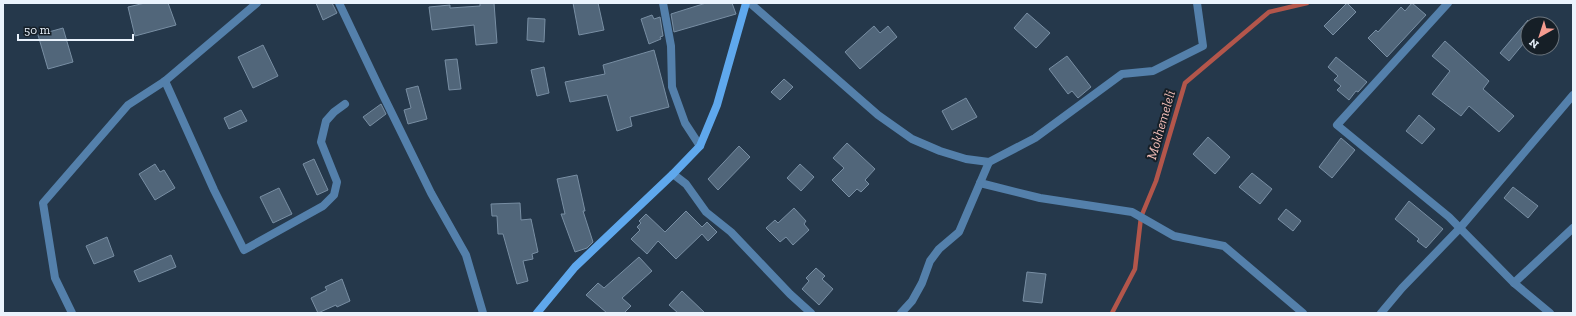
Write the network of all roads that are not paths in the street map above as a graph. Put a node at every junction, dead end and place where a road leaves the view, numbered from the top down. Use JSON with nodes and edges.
{"nodes":[{"id":1,"x":256,"y":3,"type":"edge"},
{"id":2,"x":339,"y":3,"type":"edge"},
{"id":3,"x":663,"y":3,"type":"edge"},
{"id":4,"x":746,"y":3,"type":"edge"},
{"id":5,"x":750,"y":3,"type":"edge"},
{"id":6,"x":1196,"y":3,"type":"edge"},
{"id":7,"x":1448,"y":3,"type":"edge"},
{"id":8,"x":165,"y":81,"type":"junction"},
{"id":9,"x":1573,"y":95,"type":"edge"},
{"id":10,"x":345,"y":104,"type":"dead end"},
{"id":11,"x":700,"y":146,"type":"junction"},
{"id":12,"x":989,"y":162,"type":"junction"},
{"id":13,"x":673,"y":174,"type":"junction"},
{"id":14,"x":980,"y":183,"type":"junction"},
{"id":15,"x":1460,"y":228,"type":"junction"},
{"id":16,"x":1573,"y":228,"type":"edge"},
{"id":17,"x":1514,"y":283,"type":"junction"},
{"id":18,"x":72,"y":313,"type":"edge"},
{"id":19,"x":483,"y":313,"type":"edge"},
{"id":20,"x":536,"y":313,"type":"edge"},
{"id":21,"x":811,"y":313,"type":"edge"},
{"id":22,"x":901,"y":313,"type":"edge"},
{"id":23,"x":1303,"y":313,"type":"edge"},
{"id":24,"x":1381,"y":313,"type":"edge"},
{"id":25,"x":1550,"y":313,"type":"edge"}],
"edges":[{"from":1,"to":8,"type":"street"},
{"from":2,"to":19,"type":"street"},
{"from":3,"to":11,"type":"street"},
{"from":4,"to":11,"type":"street"},
{"from":5,"to":12,"type":"street"},
{"from":6,"to":12,"type":"street"},
{"from":7,"to":15,"type":"street"},
{"from":8,"to":10,"type":"street"},
{"from":8,"to":18,"type":"street"},
{"from":9,"to":15,"type":"street"},
{"from":11,"to":13,"type":"street"},
{"from":12,"to":14,"type":"street"},
{"from":13,"to":20,"type":"street"},
{"from":13,"to":21,"type":"street"},
{"from":14,"to":22,"type":"street"},
{"from":14,"to":23,"type":"street"},
{"from":15,"to":17,"type":"street"},
{"from":15,"to":24,"type":"street"},
{"from":16,"to":17,"type":"street"},
{"from":17,"to":25,"type":"street"}]}
